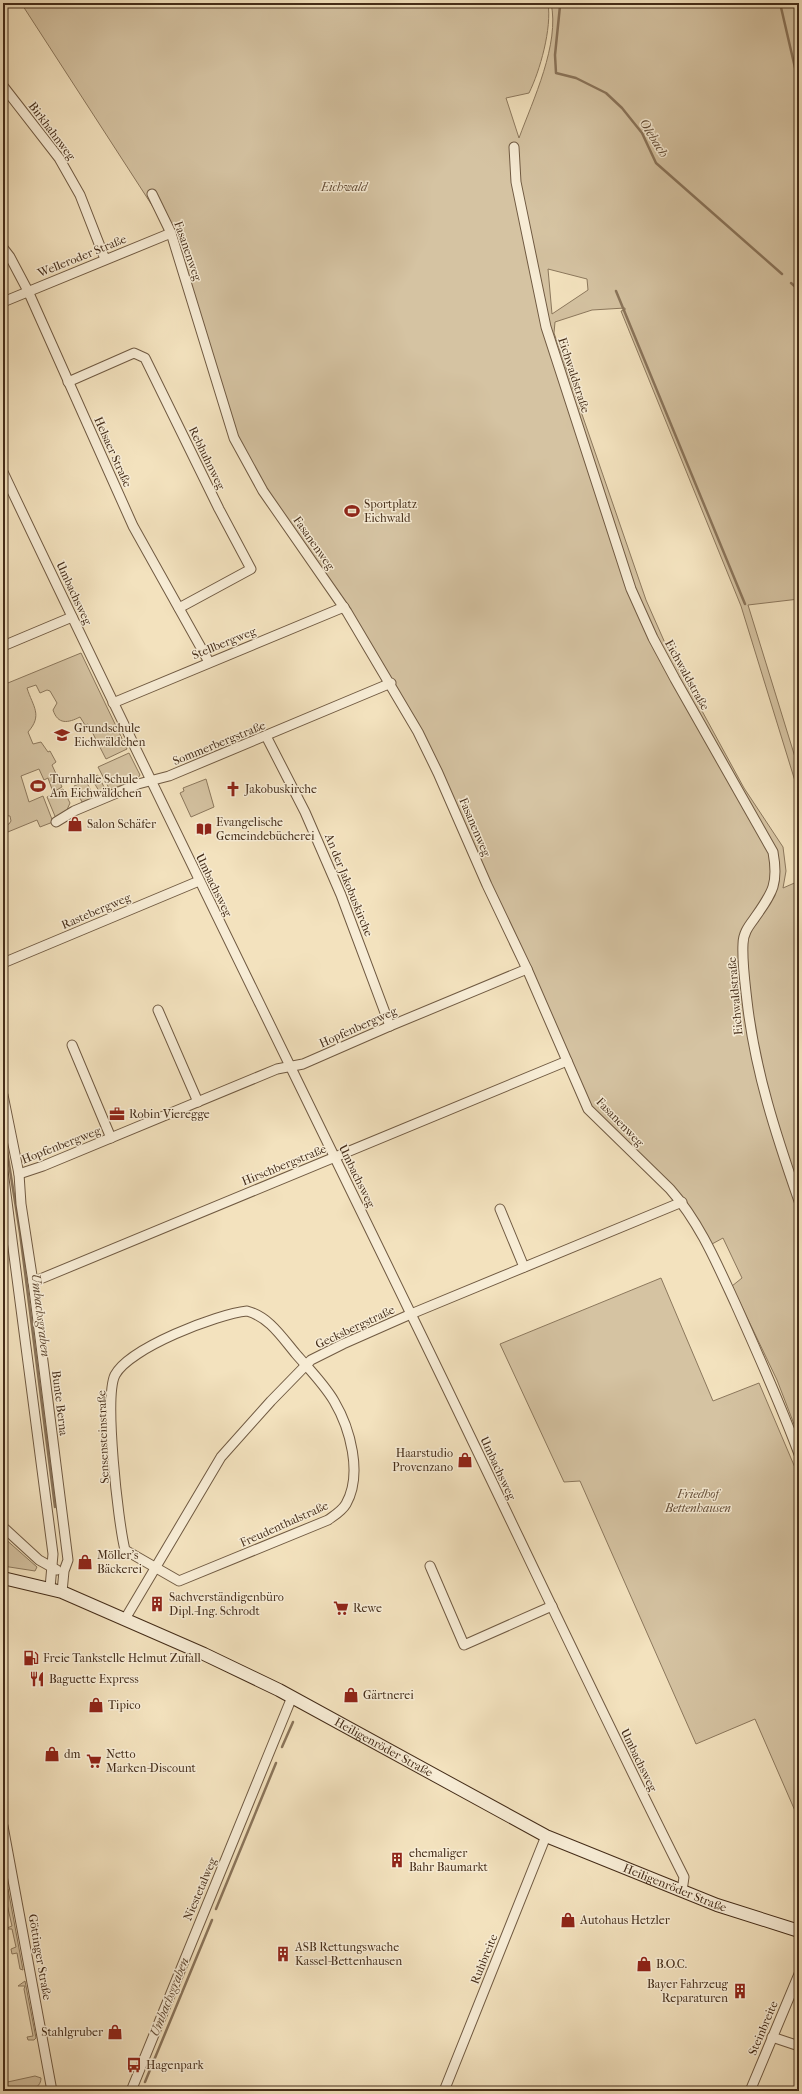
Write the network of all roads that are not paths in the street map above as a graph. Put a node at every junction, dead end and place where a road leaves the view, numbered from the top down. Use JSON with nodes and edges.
{"nodes":[{"id":1,"x":3,"y":86,"type":"edge"},
{"id":2,"x":514,"y":147,"type":"dead end"},
{"id":3,"x":152,"y":194,"type":"dead end"},
{"id":4,"x":171,"y":233,"type":"junction"},
{"id":5,"x":3,"y":248,"type":"edge"},
{"id":6,"x":105,"y":259,"type":"junction"},
{"id":7,"x":28,"y":291,"type":"junction"},
{"id":8,"x":3,"y":302,"type":"edge"},
{"id":9,"x":68,"y":382,"type":"junction"},
{"id":10,"x":3,"y":472,"type":"edge"},
{"id":11,"x":344,"y":607,"type":"junction"},
{"id":12,"x":179,"y":608,"type":"junction"},
{"id":13,"x":72,"y":617,"type":"junction"},
{"id":14,"x":3,"y":646,"type":"edge"},
{"id":15,"x":209,"y":662,"type":"junction"},
{"id":16,"x":391,"y":683,"type":"junction"},
{"id":17,"x":113,"y":703,"type":"junction"},
{"id":18,"x":266,"y":736,"type":"junction"},
{"id":19,"x":150,"y":782,"type":"junction"},
{"id":20,"x":56,"y":822,"type":"dead end"},
{"id":21,"x":199,"y":882,"type":"junction"},
{"id":22,"x":3,"y":963,"type":"edge"},
{"id":23,"x":526,"y":969,"type":"junction"},
{"id":24,"x":158,"y":1010,"type":"dead end"},
{"id":25,"x":390,"y":1026,"type":"junction"},
{"id":26,"x":72,"y":1045,"type":"dead end"},
{"id":27,"x":567,"y":1061,"type":"junction"},
{"id":28,"x":290,"y":1066,"type":"junction"},
{"id":29,"x":3,"y":1095,"type":"edge"},
{"id":30,"x":198,"y":1102,"type":"junction"},
{"id":31,"x":111,"y":1138,"type":"junction"},
{"id":32,"x":334,"y":1157,"type":"junction"},
{"id":33,"x":3,"y":1171,"type":"edge"},
{"id":34,"x":19,"y":1174,"type":"junction"},
{"id":35,"x":799,"y":1201,"type":"edge"},
{"id":36,"x":682,"y":1202,"type":"junction"},
{"id":37,"x":5,"y":1207,"type":"edge"},
{"id":38,"x":500,"y":1209,"type":"dead end"},
{"id":39,"x":524,"y":1267,"type":"junction"},
{"id":40,"x":33,"y":1282,"type":"junction"},
{"id":41,"x":411,"y":1314,"type":"junction"},
{"id":42,"x":306,"y":1365,"type":"junction"},
{"id":43,"x":799,"y":1454,"type":"edge"},
{"id":44,"x":3,"y":1527,"type":"edge"},
{"id":45,"x":430,"y":1566,"type":"dead end"},
{"id":46,"x":155,"y":1568,"type":"junction"},
{"id":47,"x":52,"y":1569,"type":"junction"},
{"id":48,"x":64,"y":1571,"type":"junction"},
{"id":49,"x":3,"y":1578,"type":"edge"},
{"id":50,"x":50,"y":1588,"type":"junction"},
{"id":51,"x":62,"y":1592,"type":"junction"},
{"id":52,"x":552,"y":1606,"type":"junction"},
{"id":53,"x":126,"y":1618,"type":"junction"},
{"id":54,"x":292,"y":1697,"type":"junction"},
{"id":55,"x":3,"y":1826,"type":"edge"},
{"id":56,"x":546,"y":1836,"type":"junction"},
{"id":57,"x":682,"y":1891,"type":"junction"},
{"id":58,"x":799,"y":1931,"type":"edge"},
{"id":59,"x":799,"y":1974,"type":"edge"},
{"id":60,"x":772,"y":2038,"type":"junction"},
{"id":61,"x":799,"y":2046,"type":"edge"},
{"id":62,"x":52,"y":2091,"type":"edge"},
{"id":63,"x":131,"y":2091,"type":"edge"},
{"id":64,"x":444,"y":2091,"type":"edge"},
{"id":65,"x":750,"y":2091,"type":"edge"}],
"edges":[{"from":1,"to":6,"type":"street","name":"Birkhahnweg"},
{"from":2,"to":35,"type":"street","name":"Eichwaldstraße"},
{"from":3,"to":4,"type":"street","name":"Fasanenweg"},
{"from":4,"to":6,"type":"street","name":"Welleroder Straße"},
{"from":4,"to":11,"type":"street","name":"Fasanenweg"},
{"from":5,"to":7,"type":"street","name":"Helsaer Straße"},
{"from":6,"to":7,"type":"street","name":"Welleroder Straße"},
{"from":7,"to":8,"type":"street","name":"Welleroder Straße"},
{"from":7,"to":9,"type":"street","name":"Helsaer Straße"},
{"from":9,"to":12,"type":"street","name":"Helsaer Straße"},
{"from":9,"to":12,"type":"street","name":"Rebhuhnweg"},
{"from":10,"to":13,"type":"street","name":"Umbachsweg"},
{"from":11,"to":15,"type":"street","name":"Stellbergweg"},
{"from":11,"to":16,"type":"street","name":"Fasanenweg"},
{"from":12,"to":15,"type":"street","name":"Helsaer Straße"},
{"from":13,"to":14,"type":"street"},
{"from":13,"to":17,"type":"street","name":"Umbachsweg"},
{"from":15,"to":17,"type":"street","name":"Stellbergweg"},
{"from":16,"to":18,"type":"street","name":"Sommerbergstraße"},
{"from":16,"to":23,"type":"street","name":"Fasanenweg"},
{"from":17,"to":19,"type":"street","name":"Umbachsweg"},
{"from":18,"to":19,"type":"street","name":"Sommerbergstraße"},
{"from":18,"to":25,"type":"street","name":"An der Jakobuskirche"},
{"from":19,"to":20,"type":"street","name":"Sommerbergstraße"},
{"from":19,"to":21,"type":"street","name":"Umbachsweg"},
{"from":21,"to":22,"type":"street","name":"Rastebergweg"},
{"from":21,"to":28,"type":"street","name":"Umbachsweg"},
{"from":23,"to":25,"type":"street","name":"Hopfenbergweg"},
{"from":23,"to":27,"type":"street","name":"Fasanenweg"},
{"from":24,"to":30,"type":"street"},
{"from":25,"to":28,"type":"street","name":"Hopfenbergweg"},
{"from":26,"to":31,"type":"street","name":"Hopfenbergweg"},
{"from":27,"to":32,"type":"street","name":"Hirschbergstraße"},
{"from":27,"to":36,"type":"street","name":"Fasanenweg"},
{"from":28,"to":30,"type":"street","name":"Hopfenbergweg"},
{"from":28,"to":32,"type":"street","name":"Umbachsweg"},
{"from":29,"to":34,"type":"street","name":"Bunte Berna"},
{"from":30,"to":31,"type":"street","name":"Hopfenbergweg"},
{"from":31,"to":34,"type":"street","name":"Hopfenbergweg"},
{"from":32,"to":40,"type":"street","name":"Hirschbergstraße"},
{"from":32,"to":41,"type":"street","name":"Umbachsweg"},
{"from":33,"to":37,"type":"street"},
{"from":34,"to":40,"type":"street","name":"Bunte Berna"},
{"from":36,"to":39,"type":"street","name":"Gecksbergstraße"},
{"from":36,"to":43,"type":"street","name":"Fasanenweg"},
{"from":37,"to":47,"type":"street"},
{"from":38,"to":39,"type":"street"},
{"from":39,"to":41,"type":"street","name":"Gecksbergstraße"},
{"from":40,"to":48,"type":"street","name":"Bunte Berna"},
{"from":41,"to":42,"type":"street","name":"Gecksbergstraße"},
{"from":41,"to":52,"type":"street","name":"Umbachsweg"},
{"from":42,"to":46,"type":"street","name":"Gecksbergstraße"},
{"from":42,"to":46,"type":"street","name":"Freudenthalstraße"},
{"from":42,"to":46,"type":"street","name":"Sensensteinstraße"},
{"from":44,"to":47,"type":"street"},
{"from":45,"to":52,"type":"street"},
{"from":46,"to":53,"type":"street","name":"Gecksbergstraße"},
{"from":47,"to":48,"type":"street"},
{"from":47,"to":50,"type":"street"},
{"from":48,"to":51,"type":"street"},
{"from":49,"to":50,"type":"street","name":"Heiligenröder Straße"},
{"from":50,"to":51,"type":"street","name":"Heiligenröder Straße"},
{"from":51,"to":53,"type":"street","name":"Heiligenröder Straße"},
{"from":52,"to":57,"type":"street","name":"Umbachsweg"},
{"from":53,"to":54,"type":"street","name":"Heiligenröder Straße"},
{"from":54,"to":56,"type":"street","name":"Heiligenröder Straße"},
{"from":54,"to":63,"type":"street","name":"Niestetalweg"},
{"from":55,"to":62,"type":"street","name":"Göttinger Straße"},
{"from":56,"to":57,"type":"street","name":"Heiligenröder Straße"},
{"from":56,"to":64,"type":"street","name":"Ruhbreite"},
{"from":57,"to":58,"type":"street","name":"Heiligenröder Straße"},
{"from":59,"to":60,"type":"street","name":"Steinbreite"},
{"from":60,"to":61,"type":"street"},
{"from":60,"to":65,"type":"street","name":"Steinbreite"}]}
